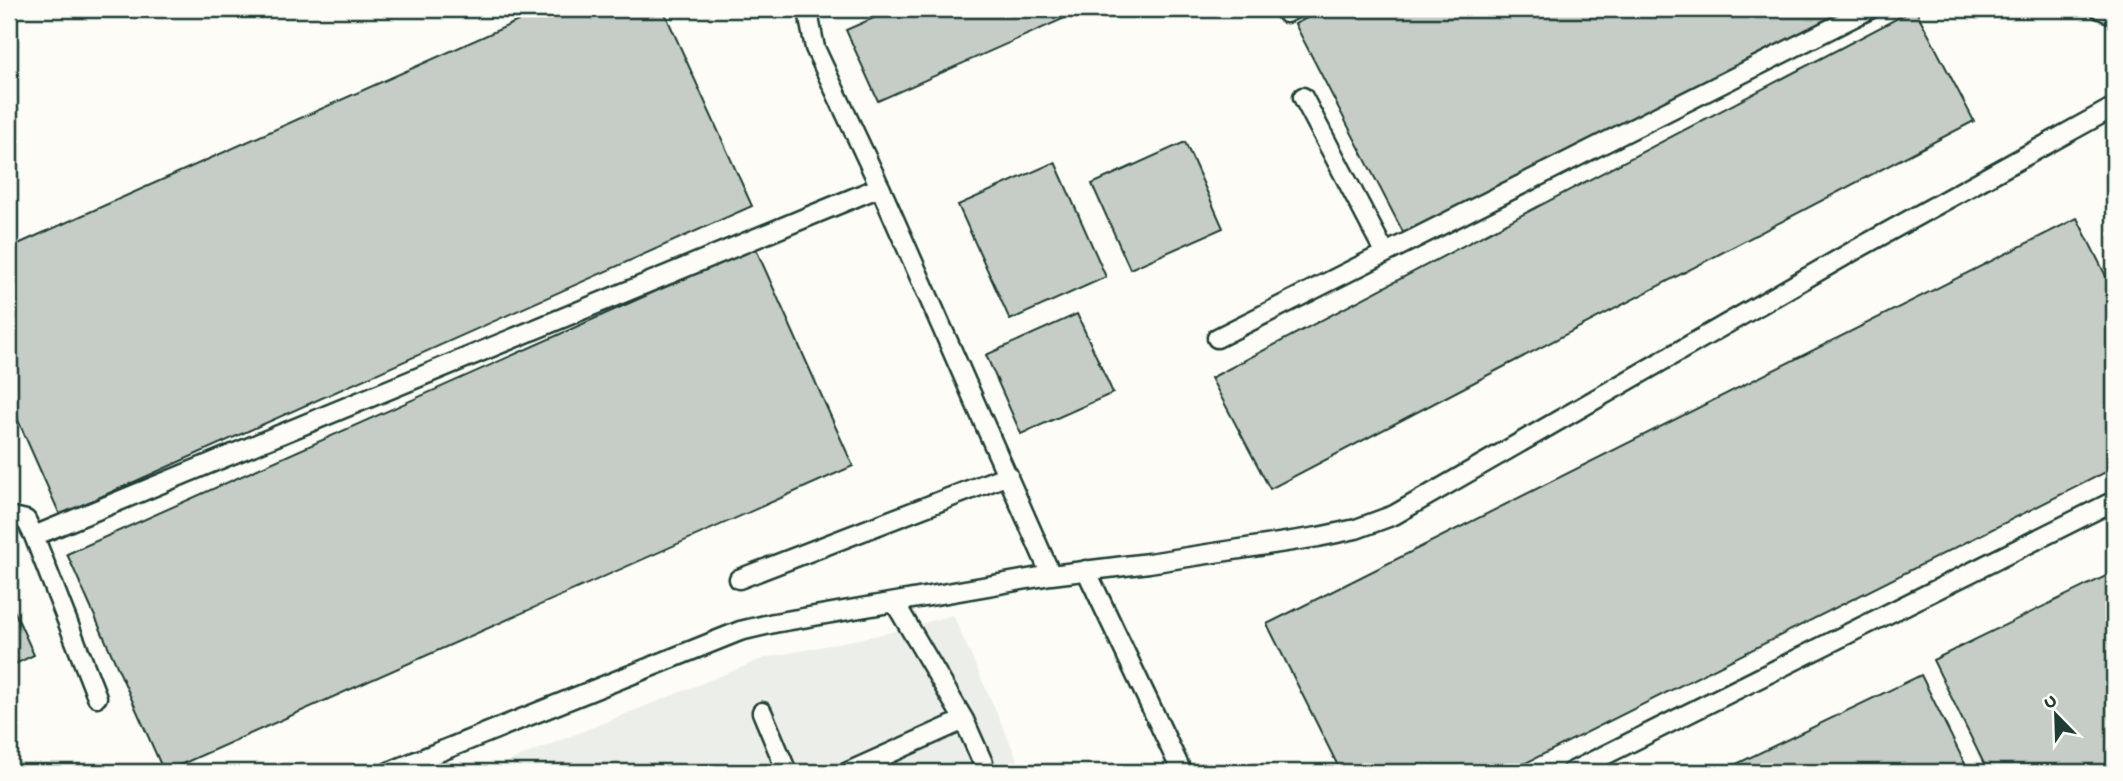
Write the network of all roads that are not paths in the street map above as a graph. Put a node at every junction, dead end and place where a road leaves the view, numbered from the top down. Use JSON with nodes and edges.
{"nodes":[{"id":1,"x":809,"y":9,"type":"edge"},
{"id":2,"x":1870,"y":9,"type":"edge"},
{"id":3,"x":2100,"y":9,"type":"edge"},
{"id":4,"x":2114,"y":15,"type":"edge"},
{"id":5,"x":1303,"y":97,"type":"dead end"},
{"id":6,"x":2114,"y":107,"type":"edge"},
{"id":7,"x":880,"y":187,"type":"junction"},
{"id":8,"x":1385,"y":253,"type":"junction"},
{"id":9,"x":1217,"y":338,"type":"dead end"},
{"id":10,"x":1008,"y":475,"type":"junction"},
{"id":11,"x":2114,"y":501,"type":"edge"},
{"id":12,"x":9,"y":516,"type":"edge"},
{"id":13,"x":34,"y":536,"type":"junction"},
{"id":14,"x":1086,"y":570,"type":"junction"},
{"id":15,"x":1051,"y":575,"type":"junction"},
{"id":16,"x":739,"y":579,"type":"dead end"},
{"id":17,"x":895,"y":603,"type":"junction"},
{"id":18,"x":97,"y":698,"type":"dead end"},
{"id":19,"x":762,"y":712,"type":"dead end"},
{"id":20,"x":964,"y":720,"type":"junction"},
{"id":21,"x":389,"y":772,"type":"edge"},
{"id":22,"x":787,"y":772,"type":"edge"},
{"id":23,"x":848,"y":772,"type":"edge"},
{"id":24,"x":987,"y":772,"type":"edge"},
{"id":25,"x":1182,"y":772,"type":"edge"},
{"id":26,"x":1571,"y":772,"type":"edge"}],
"edges":[{"from":1,"to":7,"type":"lane"},
{"from":2,"to":8,"type":"lane"},
{"from":3,"to":4,"type":"lane"},
{"from":5,"to":8,"type":"lane"},
{"from":6,"to":14,"type":"lane"},
{"from":7,"to":10,"type":"lane"},
{"from":7,"to":13,"type":"lane"},
{"from":8,"to":9,"type":"lane"},
{"from":10,"to":15,"type":"lane"},
{"from":10,"to":16,"type":"lane"},
{"from":11,"to":26,"type":"lane"},
{"from":12,"to":13,"type":"lane"},
{"from":13,"to":18,"type":"lane"},
{"from":14,"to":15,"type":"lane"},
{"from":14,"to":25,"type":"lane"},
{"from":15,"to":17,"type":"lane"},
{"from":17,"to":20,"type":"lane"},
{"from":17,"to":21,"type":"lane"},
{"from":19,"to":22,"type":"lane"},
{"from":20,"to":23,"type":"lane"},
{"from":20,"to":24,"type":"lane"}]}
